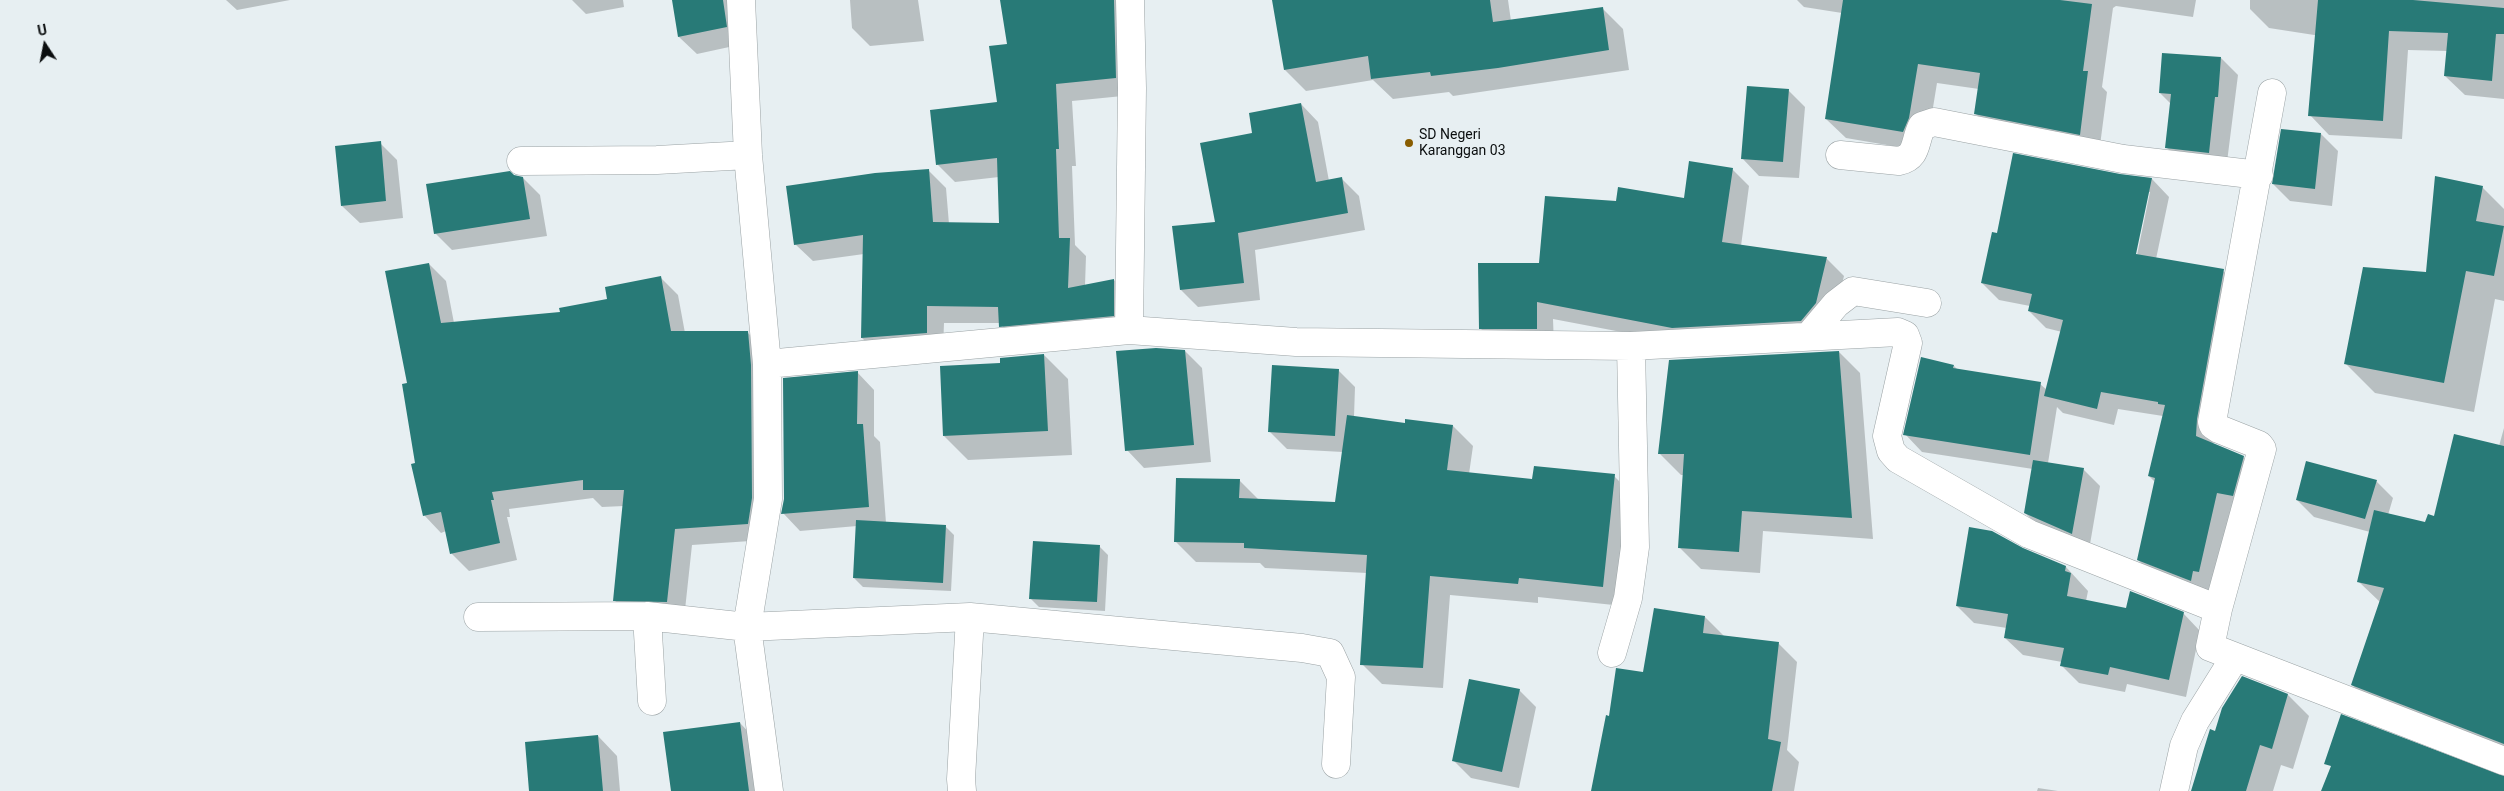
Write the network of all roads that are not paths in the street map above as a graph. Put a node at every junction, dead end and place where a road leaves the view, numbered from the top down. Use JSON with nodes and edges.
{"nodes":[{"id":1,"x":741,"y":0,"type":"edge"},
{"id":2,"x":1130,"y":0,"type":"edge"},
{"id":3,"x":2272,"y":93,"type":"dead end"},
{"id":4,"x":748,"y":155,"type":"junction"},
{"id":5,"x":1840,"y":155,"type":"dead end"},
{"id":6,"x":521,"y":162,"type":"dead end"},
{"id":7,"x":2259,"y":175,"type":"junction"},
{"id":8,"x":1927,"y":303,"type":"dead end"},
{"id":9,"x":1129,"y":330,"type":"junction"},
{"id":10,"x":1809,"y":336,"type":"junction"},
{"id":11,"x":1631,"y":346,"type":"junction"},
{"id":12,"x":767,"y":364,"type":"junction"},
{"id":13,"x":2218,"y":609,"type":"junction"},
{"id":14,"x":647,"y":616,"type":"junction"},
{"id":15,"x":478,"y":617,"type":"dead end"},
{"id":16,"x":970,"y":618,"type":"junction"},
{"id":17,"x":747,"y":627,"type":"junction"},
{"id":18,"x":1612,"y":653,"type":"dead end"},
{"id":19,"x":2235,"y":657,"type":"junction"},
{"id":20,"x":652,"y":701,"type":"dead end"},
{"id":21,"x":2504,"y":761,"type":"edge"},
{"id":22,"x":1336,"y":764,"type":"dead end"},
{"id":23,"x":770,"y":791,"type":"edge"},
{"id":24,"x":962,"y":791,"type":"edge"},
{"id":25,"x":2174,"y":791,"type":"edge"}],
"edges":[{"from":1,"to":4,"type":"street"},
{"from":2,"to":9,"type":"street"},
{"from":3,"to":7,"type":"street"},
{"from":4,"to":6,"type":"street"},
{"from":4,"to":12,"type":"street"},
{"from":5,"to":7,"type":"street"},
{"from":7,"to":13,"type":"street"},
{"from":8,"to":10,"type":"street"},
{"from":9,"to":11,"type":"street"},
{"from":9,"to":12,"type":"street"},
{"from":10,"to":11,"type":"street"},
{"from":10,"to":13,"type":"street"},
{"from":11,"to":18,"type":"street"},
{"from":12,"to":17,"type":"street"},
{"from":13,"to":19,"type":"street"},
{"from":14,"to":15,"type":"street"},
{"from":14,"to":17,"type":"street"},
{"from":14,"to":20,"type":"street"},
{"from":16,"to":17,"type":"street"},
{"from":16,"to":22,"type":"street"},
{"from":16,"to":24,"type":"street"},
{"from":17,"to":23,"type":"street"},
{"from":19,"to":21,"type":"street"},
{"from":19,"to":25,"type":"street"}]}
